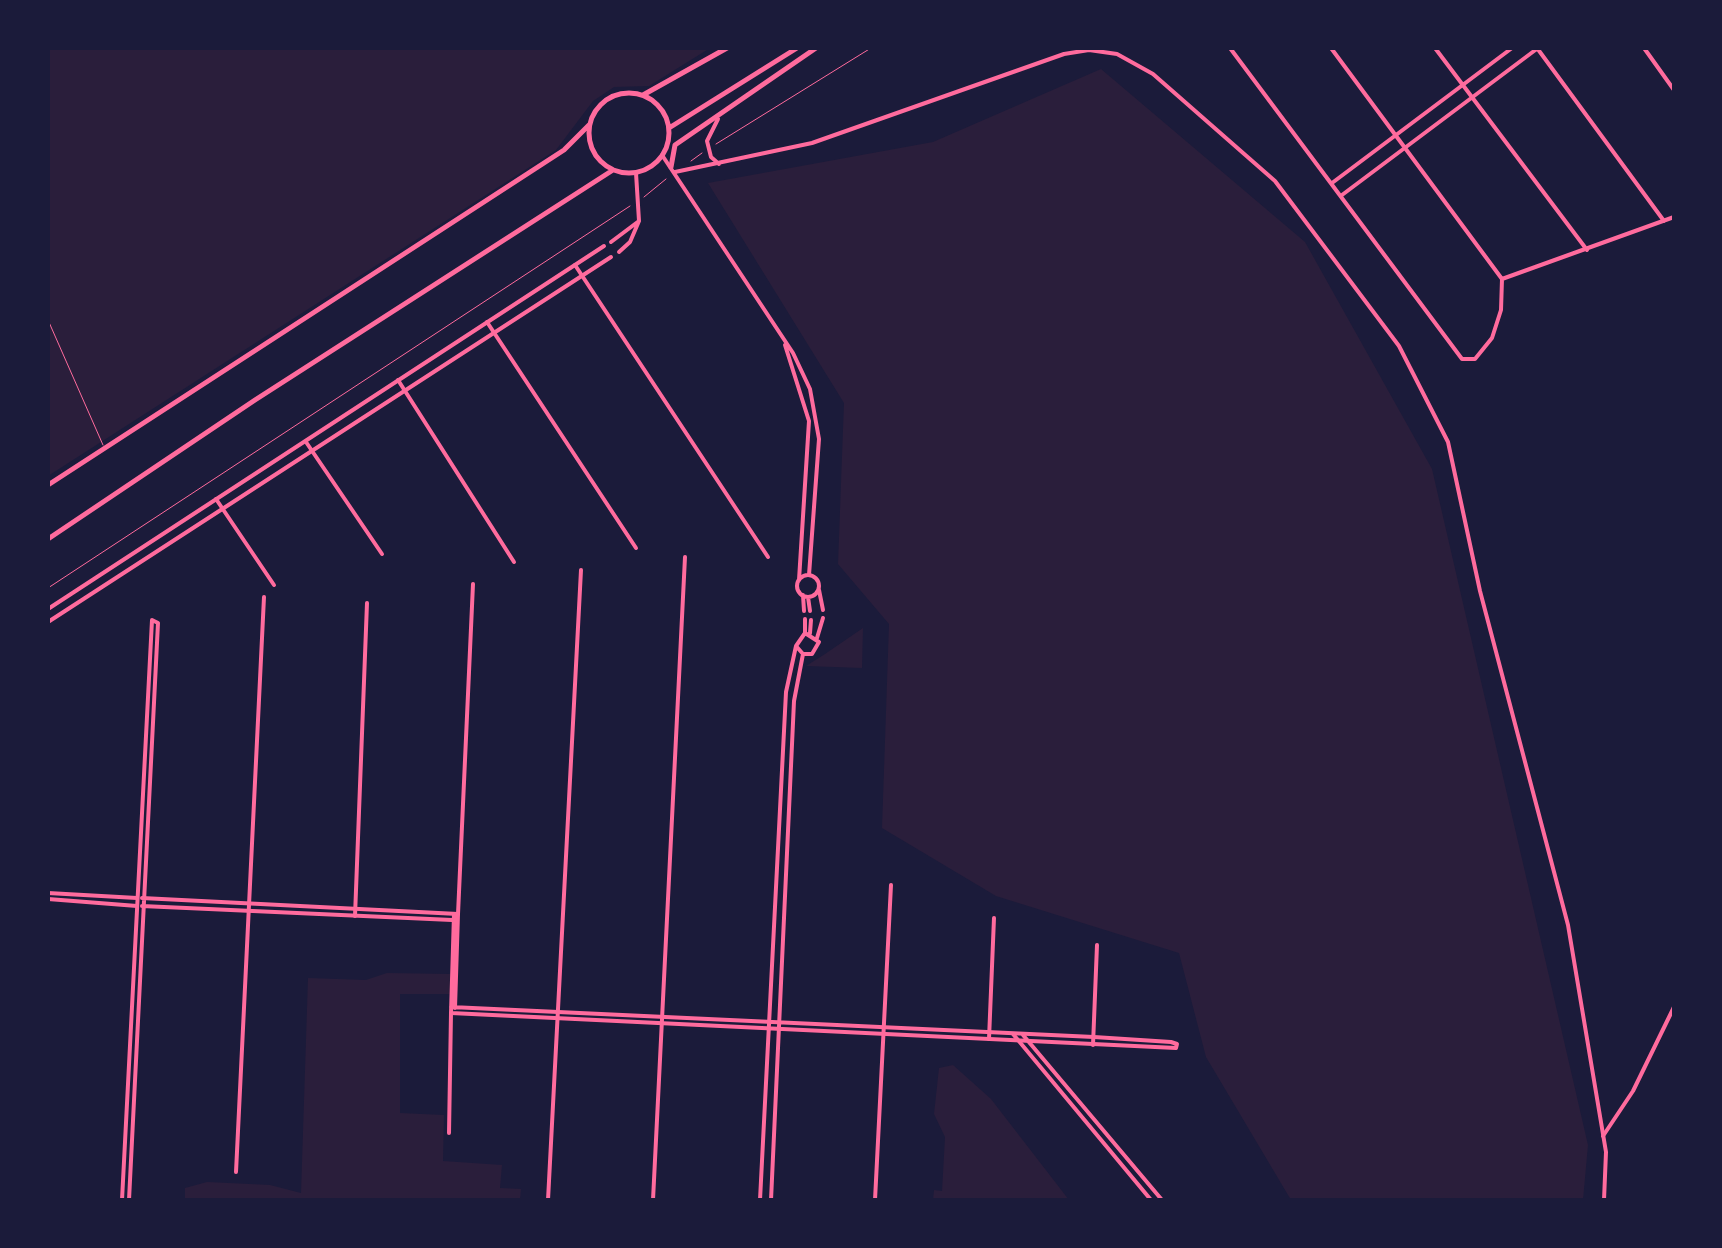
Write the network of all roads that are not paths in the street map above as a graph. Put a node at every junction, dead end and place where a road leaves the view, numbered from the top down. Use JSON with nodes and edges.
{"nodes":[{"id":1,"x":727,"y":48,"type":"edge"},
{"id":2,"x":797,"y":48,"type":"edge"},
{"id":3,"x":818,"y":48,"type":"edge"},
{"id":4,"x":1230,"y":48,"type":"edge"},
{"id":5,"x":1331,"y":48,"type":"edge"},
{"id":6,"x":1435,"y":48,"type":"edge"},
{"id":7,"x":1512,"y":48,"type":"edge"},
{"id":8,"x":1538,"y":48,"type":"edge"},
{"id":9,"x":1644,"y":48,"type":"edge"},
{"id":10,"x":1462,"y":84,"type":"junction"},
{"id":11,"x":1674,"y":90,"type":"edge"},
{"id":12,"x":643,"y":96,"type":"junction"},
{"id":13,"x":1472,"y":97,"type":"junction"},
{"id":14,"x":718,"y":119,"type":"junction"},
{"id":15,"x":589,"y":125,"type":"junction"},
{"id":16,"x":669,"y":128,"type":"junction"},
{"id":17,"x":1397,"y":134,"type":"junction"},
{"id":18,"x":1406,"y":145,"type":"junction"},
{"id":19,"x":662,"y":155,"type":"junction"},
{"id":20,"x":719,"y":164,"type":"junction"},
{"id":21,"x":673,"y":169,"type":"junction"},
{"id":22,"x":613,"y":170,"type":"junction"},
{"id":23,"x":636,"y":172,"type":"junction"},
{"id":24,"x":1332,"y":183,"type":"junction"},
{"id":25,"x":1342,"y":195,"type":"junction"},
{"id":26,"x":1674,"y":217,"type":"edge"},
{"id":27,"x":639,"y":220,"type":"junction"},
{"id":28,"x":1664,"y":220,"type":"junction"},
{"id":29,"x":611,"y":242,"type":"dead end"},
{"id":30,"x":604,"y":246,"type":"dead end"},
{"id":31,"x":1587,"y":250,"type":"junction"},
{"id":32,"x":619,"y":252,"type":"dead end"},
{"id":33,"x":611,"y":257,"type":"dead end"},
{"id":34,"x":575,"y":264,"type":"junction"},
{"id":35,"x":582,"y":275,"type":"junction"},
{"id":36,"x":1502,"y":279,"type":"junction"},
{"id":37,"x":48,"y":320,"type":"edge"},
{"id":38,"x":486,"y":321,"type":"junction"},
{"id":39,"x":493,"y":331,"type":"junction"},
{"id":40,"x":781,"y":336,"type":"junction"},
{"id":41,"x":398,"y":380,"type":"junction"},
{"id":42,"x":403,"y":390,"type":"junction"},
{"id":43,"x":304,"y":440,"type":"junction"},
{"id":44,"x":104,"y":448,"type":"junction"},
{"id":45,"x":311,"y":450,"type":"junction"},
{"id":46,"x":48,"y":485,"type":"edge"},
{"id":47,"x":216,"y":499,"type":"junction"},
{"id":48,"x":222,"y":508,"type":"junction"},
{"id":49,"x":48,"y":540,"type":"edge"},
{"id":50,"x":636,"y":548,"type":"dead end"},
{"id":51,"x":382,"y":554,"type":"dead end"},
{"id":52,"x":685,"y":557,"type":"dead end"},
{"id":53,"x":768,"y":557,"type":"dead end"},
{"id":54,"x":514,"y":562,"type":"dead end"},
{"id":55,"x":580,"y":570,"type":"dead end"},
{"id":56,"x":809,"y":575,"type":"junction"},
{"id":57,"x":799,"y":580,"type":"junction"},
{"id":58,"x":473,"y":584,"type":"dead end"},
{"id":59,"x":274,"y":585,"type":"dead end"},
{"id":60,"x":818,"y":590,"type":"junction"},
{"id":61,"x":72,"y":594,"type":"junction"},
{"id":62,"x":806,"y":596,"type":"junction"},
{"id":63,"x":264,"y":597,"type":"dead end"},
{"id":64,"x":78,"y":602,"type":"junction"},
{"id":65,"x":367,"y":603,"type":"dead end"},
{"id":66,"x":48,"y":609,"type":"edge"},
{"id":67,"x":823,"y":610,"type":"dead end"},
{"id":68,"x":807,"y":611,"type":"dead end"},
{"id":69,"x":822,"y":618,"type":"dead end"},
{"id":70,"x":808,"y":620,"type":"dead end"},
{"id":71,"x":158,"y":621,"type":"dead end"},
{"id":72,"x":48,"y":622,"type":"edge"},
{"id":73,"x":807,"y":633,"type":"junction"},
{"id":74,"x":817,"y":638,"type":"junction"},
{"id":75,"x":796,"y":646,"type":"junction"},
{"id":76,"x":803,"y":654,"type":"junction"},
{"id":77,"x":782,"y":767,"type":"junction"},
{"id":78,"x":791,"y":768,"type":"junction"},
{"id":79,"x":890,"y":885,"type":"dead end"},
{"id":80,"x":48,"y":896,"type":"edge"},
{"id":81,"x":140,"y":898,"type":"junction"},
{"id":82,"x":774,"y":904,"type":"junction"},
{"id":83,"x":784,"y":905,"type":"junction"},
{"id":84,"x":139,"y":906,"type":"junction"},
{"id":85,"x":355,"y":908,"type":"junction"},
{"id":86,"x":247,"y":909,"type":"junction"},
{"id":87,"x":355,"y":916,"type":"junction"},
{"id":88,"x":456,"y":916,"type":"junction"},
{"id":89,"x":994,"y":918,"type":"dead end"},
{"id":90,"x":1096,"y":945,"type":"dead end"},
{"id":91,"x":1674,"y":1007,"type":"edge"},
{"id":92,"x":453,"y":1011,"type":"junction"},
{"id":93,"x":558,"y":1015,"type":"junction"},
{"id":94,"x":662,"y":1020,"type":"junction"},
{"id":95,"x":768,"y":1025,"type":"junction"},
{"id":96,"x":778,"y":1025,"type":"junction"},
{"id":97,"x":883,"y":1027,"type":"junction"},
{"id":98,"x":883,"y":1034,"type":"junction"},
{"id":99,"x":1013,"y":1034,"type":"junction"},
{"id":100,"x":1023,"y":1034,"type":"junction"},
{"id":101,"x":989,"y":1036,"type":"junction"},
{"id":102,"x":1094,"y":1037,"type":"junction"},
{"id":103,"x":1017,"y":1041,"type":"junction"},
{"id":104,"x":1028,"y":1042,"type":"junction"},
{"id":105,"x":1094,"y":1045,"type":"junction"},
{"id":106,"x":449,"y":1132,"type":"dead end"},
{"id":107,"x":1602,"y":1136,"type":"junction"},
{"id":108,"x":762,"y":1152,"type":"junction"},
{"id":109,"x":773,"y":1153,"type":"junction"},
{"id":110,"x":236,"y":1172,"type":"dead end"},
{"id":111,"x":125,"y":1200,"type":"edge"},
{"id":112,"x":548,"y":1200,"type":"edge"},
{"id":113,"x":653,"y":1200,"type":"edge"},
{"id":114,"x":760,"y":1200,"type":"edge"},
{"id":115,"x":771,"y":1200,"type":"edge"},
{"id":116,"x":875,"y":1200,"type":"edge"},
{"id":117,"x":1151,"y":1200,"type":"edge"},
{"id":118,"x":1162,"y":1200,"type":"edge"},
{"id":119,"x":1604,"y":1200,"type":"edge"}],
"edges":[{"from":1,"to":12,"type":"main road"},
{"from":2,"to":16,"type":"main road"},
{"from":3,"to":14,"type":"main road"},
{"from":4,"to":24,"type":"street"},
{"from":5,"to":17,"type":"street"},
{"from":6,"to":10,"type":"street"},
{"from":7,"to":10,"type":"street"},
{"from":8,"to":13,"type":"street"},
{"from":8,"to":28,"type":"street"},
{"from":9,"to":11,"type":"street"},
{"from":10,"to":13,"type":"street"},
{"from":10,"to":17,"type":"street"},
{"from":12,"to":15,"type":"main road"},
{"from":12,"to":16,"type":"main road"},
{"from":13,"to":18,"type":"street"},
{"from":13,"to":31,"type":"street"},
{"from":14,"to":20,"type":"street"},
{"from":14,"to":21,"type":"main road"},
{"from":15,"to":22,"type":"main road"},
{"from":15,"to":44,"type":"main road"},
{"from":16,"to":19,"type":"main road"},
{"from":17,"to":18,"type":"street"},
{"from":17,"to":24,"type":"street"},
{"from":18,"to":25,"type":"street"},
{"from":18,"to":36,"type":"street"},
{"from":19,"to":21,"type":"street"},
{"from":19,"to":23,"type":"main road"},
{"from":20,"to":21,"type":"street"},
{"from":20,"to":107,"type":"street"},
{"from":21,"to":40,"type":"street"},
{"from":22,"to":23,"type":"main road"},
{"from":22,"to":49,"type":"main road"},
{"from":23,"to":27,"type":"street"},
{"from":24,"to":25,"type":"street"},
{"from":25,"to":36,"type":"street"},
{"from":26,"to":28,"type":"street"},
{"from":27,"to":29,"type":"street"},
{"from":27,"to":32,"type":"street"},
{"from":28,"to":31,"type":"street"},
{"from":30,"to":34,"type":"street"},
{"from":31,"to":36,"type":"street"},
{"from":33,"to":35,"type":"street"},
{"from":34,"to":35,"type":"street"},
{"from":34,"to":38,"type":"street"},
{"from":35,"to":39,"type":"street"},
{"from":35,"to":53,"type":"street"},
{"from":37,"to":44,"type":"lane"},
{"from":38,"to":39,"type":"street"},
{"from":38,"to":41,"type":"street"},
{"from":39,"to":42,"type":"street"},
{"from":39,"to":50,"type":"street"},
{"from":40,"to":56,"type":"street"},
{"from":40,"to":57,"type":"street"},
{"from":41,"to":42,"type":"street"},
{"from":41,"to":43,"type":"street"},
{"from":42,"to":45,"type":"street"},
{"from":42,"to":54,"type":"street"},
{"from":43,"to":45,"type":"street"},
{"from":43,"to":47,"type":"street"},
{"from":44,"to":46,"type":"main road"},
{"from":45,"to":48,"type":"street"},
{"from":45,"to":51,"type":"street"},
{"from":47,"to":48,"type":"street"},
{"from":47,"to":61,"type":"street"},
{"from":48,"to":59,"type":"street"},
{"from":48,"to":64,"type":"street"},
{"from":52,"to":94,"type":"street"},
{"from":55,"to":93,"type":"street"},
{"from":56,"to":57,"type":"street"},
{"from":56,"to":60,"type":"street"},
{"from":57,"to":62,"type":"street"},
{"from":58,"to":88,"type":"street"},
{"from":60,"to":62,"type":"street"},
{"from":60,"to":67,"type":"street"},
{"from":61,"to":64,"type":"street"},
{"from":61,"to":66,"type":"street"},
{"from":62,"to":68,"type":"street"},
{"from":63,"to":86,"type":"street"},
{"from":64,"to":72,"type":"street"},
{"from":65,"to":85,"type":"street"},
{"from":69,"to":74,"type":"street"},
{"from":70,"to":73,"type":"street"},
{"from":71,"to":81,"type":"street"},
{"from":73,"to":74,"type":"street"},
{"from":73,"to":75,"type":"street"},
{"from":74,"to":76,"type":"street"},
{"from":75,"to":76,"type":"street"},
{"from":75,"to":77,"type":"street"},
{"from":76,"to":78,"type":"street"},
{"from":77,"to":78,"type":"street"},
{"from":77,"to":82,"type":"street"},
{"from":78,"to":83,"type":"street"},
{"from":79,"to":97,"type":"street"},
{"from":80,"to":81,"type":"street"},
{"from":80,"to":84,"type":"street"},
{"from":81,"to":84,"type":"street"},
{"from":81,"to":86,"type":"street"},
{"from":82,"to":83,"type":"street"},
{"from":82,"to":95,"type":"street"},
{"from":83,"to":96,"type":"street"},
{"from":84,"to":86,"type":"street"},
{"from":84,"to":111,"type":"street"},
{"from":85,"to":86,"type":"street"},
{"from":85,"to":87,"type":"street"},
{"from":85,"to":88,"type":"street"},
{"from":86,"to":87,"type":"street"},
{"from":86,"to":110,"type":"street"},
{"from":87,"to":88,"type":"street"},
{"from":88,"to":92,"type":"street"},
{"from":89,"to":101,"type":"street"},
{"from":90,"to":102,"type":"street"},
{"from":91,"to":107,"type":"street"},
{"from":92,"to":93,"type":"street"},
{"from":92,"to":106,"type":"street"},
{"from":93,"to":94,"type":"street"},
{"from":93,"to":112,"type":"street"},
{"from":94,"to":95,"type":"street"},
{"from":94,"to":113,"type":"street"},
{"from":95,"to":96,"type":"street"},
{"from":95,"to":108,"type":"street"},
{"from":96,"to":97,"type":"street"},
{"from":96,"to":98,"type":"street"},
{"from":96,"to":109,"type":"street"},
{"from":97,"to":98,"type":"street"},
{"from":97,"to":101,"type":"street"},
{"from":98,"to":101,"type":"street"},
{"from":98,"to":116,"type":"street"},
{"from":99,"to":100,"type":"street"},
{"from":99,"to":101,"type":"street"},
{"from":99,"to":103,"type":"street"},
{"from":100,"to":102,"type":"street"},
{"from":100,"to":104,"type":"street"},
{"from":101,"to":103,"type":"street"},
{"from":102,"to":105,"type":"street"},
{"from":102,"to":105,"type":"street"},
{"from":103,"to":104,"type":"street"},
{"from":103,"to":117,"type":"street"},
{"from":104,"to":105,"type":"street"},
{"from":104,"to":118,"type":"street"},
{"from":107,"to":119,"type":"street"},
{"from":108,"to":109,"type":"street"},
{"from":108,"to":114,"type":"street"},
{"from":109,"to":115,"type":"street"}]}
